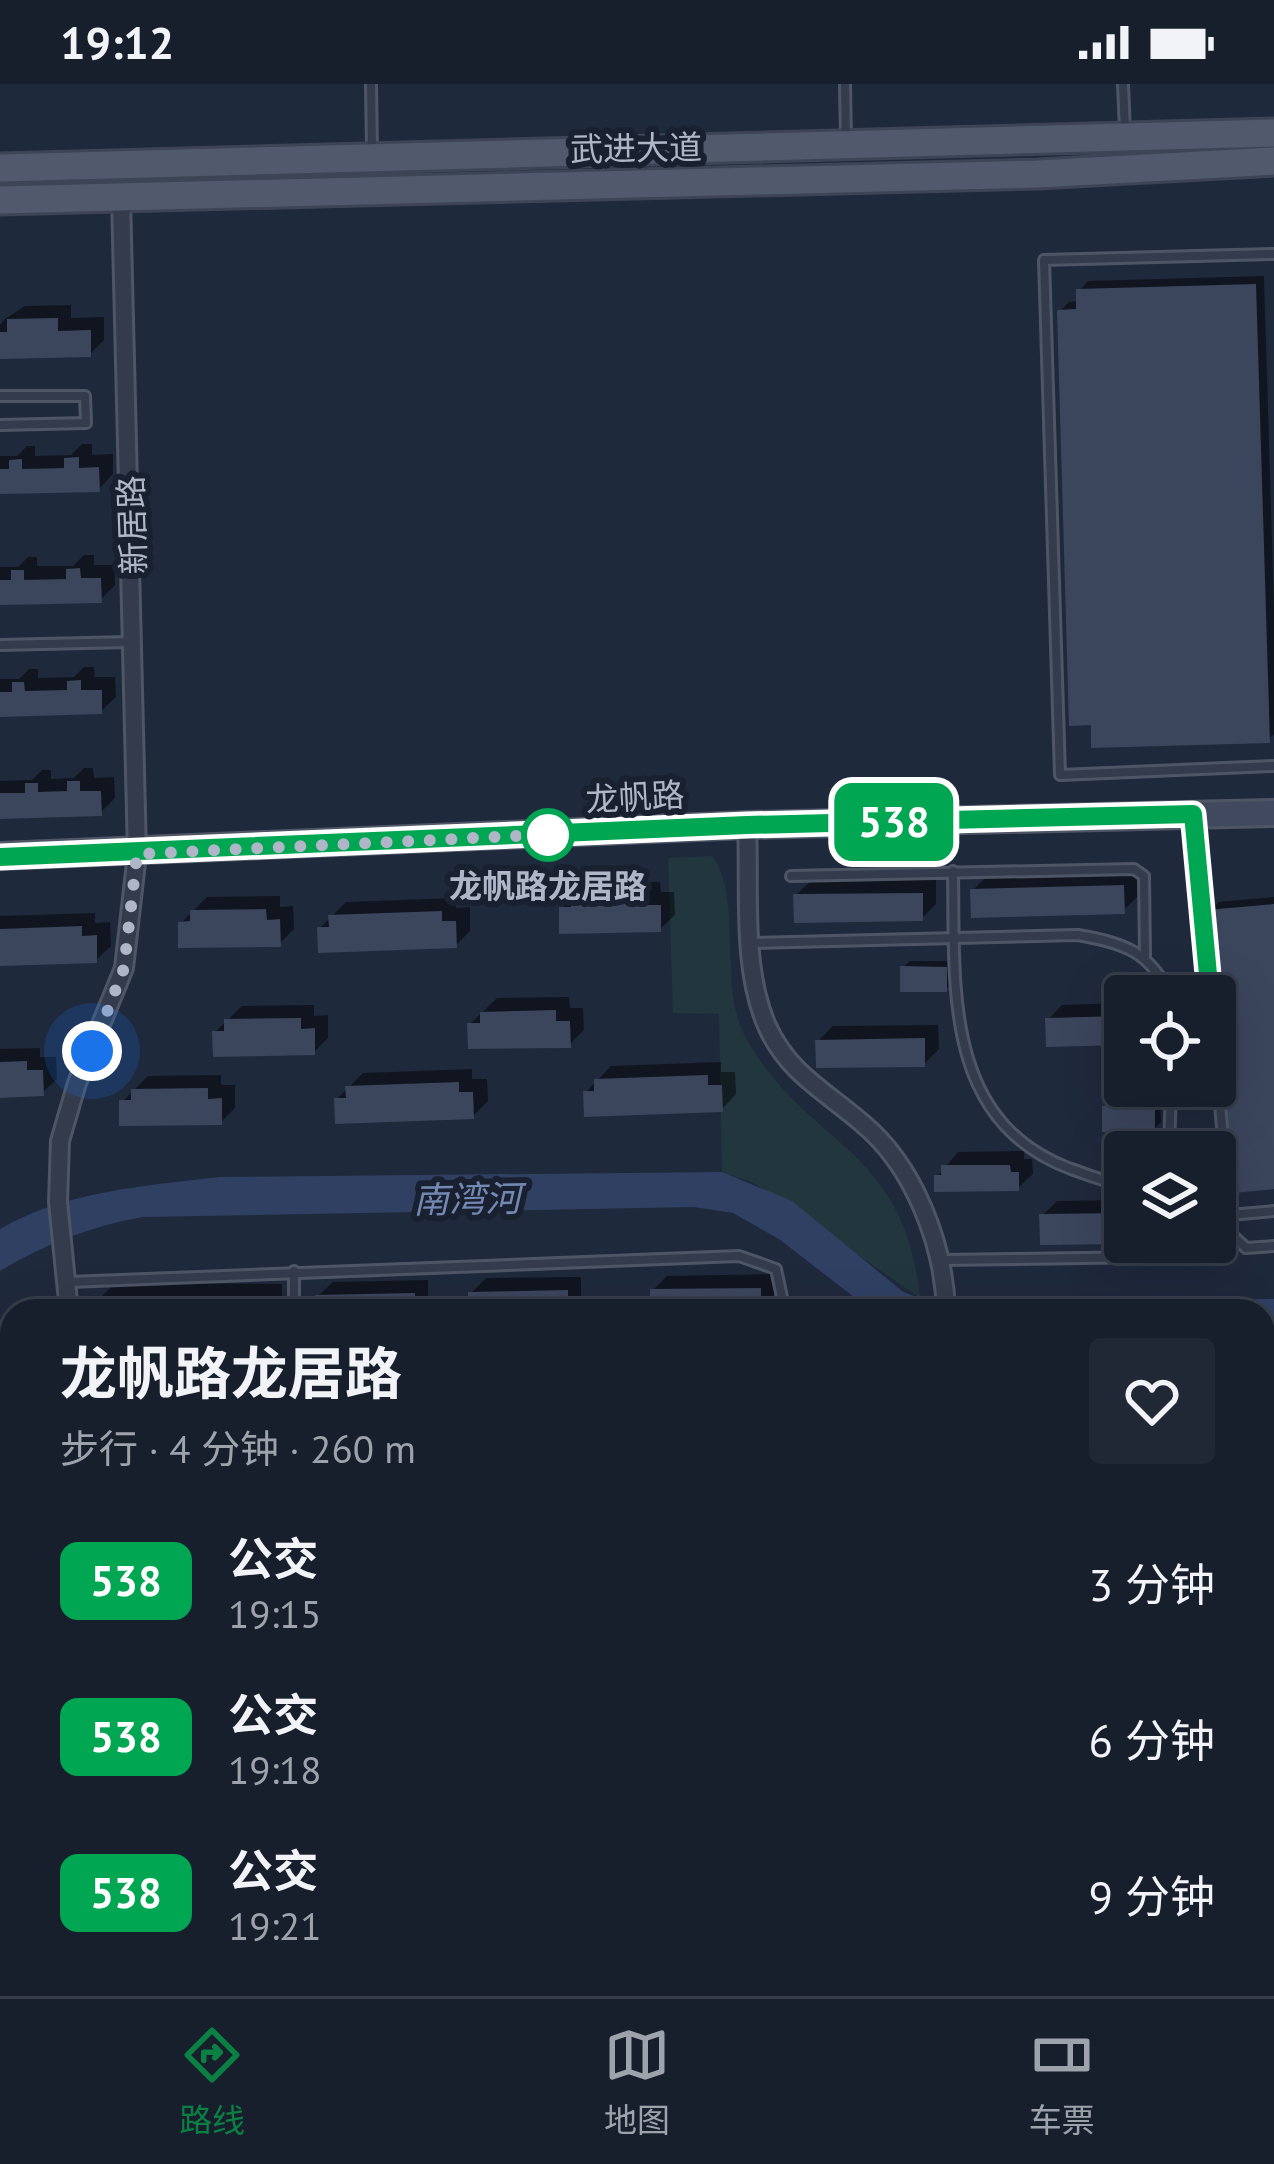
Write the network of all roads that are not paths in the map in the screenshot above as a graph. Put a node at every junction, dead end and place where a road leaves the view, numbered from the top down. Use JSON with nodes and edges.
{"nodes":[{"id":1,"x":371,"y":84,"type":"edge"},
{"id":2,"x":844,"y":84,"type":"edge"},
{"id":3,"x":1123,"y":84,"type":"edge"},
{"id":4,"x":1274,"y":133,"type":"edge"},
{"id":5,"x":1125,"y":139,"type":"junction"},
{"id":6,"x":846,"y":146,"type":"junction"},
{"id":7,"x":372,"y":159,"type":"junction"},
{"id":8,"x":1274,"y":161,"type":"edge"},
{"id":9,"x":1198,"y":165,"type":"junction"},
{"id":10,"x":0,"y":168,"type":"edge"},
{"id":11,"x":1274,"y":173,"type":"edge"},
{"id":12,"x":121,"y":197,"type":"junction"},
{"id":13,"x":0,"y":200,"type":"edge"},
{"id":14,"x":1274,"y":254,"type":"edge"},
{"id":15,"x":0,"y":396,"type":"edge"},
{"id":16,"x":0,"y":425,"type":"edge"},
{"id":17,"x":136,"y":642,"type":"junction"},
{"id":18,"x":0,"y":645,"type":"edge"},
{"id":19,"x":1274,"y":766,"type":"edge"},
{"id":20,"x":1274,"y":813,"type":"edge"},
{"id":21,"x":1193,"y":814,"type":"junction"},
{"id":22,"x":747,"y":825,"type":"junction"},
{"id":23,"x":137,"y":854,"type":"junction"},
{"id":24,"x":0,"y":856,"type":"edge"},
{"id":25,"x":953,"y":871,"type":"junction"},
{"id":26,"x":791,"y":876,"type":"dead end"},
{"id":27,"x":954,"y":938,"type":"junction"},
{"id":28,"x":752,"y":943,"type":"junction"},
{"id":29,"x":1144,"y":957,"type":"junction"},
{"id":30,"x":1161,"y":975,"type":"edge"},
{"id":31,"x":1208,"y":975,"type":"edge"},
{"id":32,"x":1104,"y":1177,"type":"edge"},
{"id":33,"x":1274,"y":1211,"type":"edge"},
{"id":34,"x":1236,"y":1214,"type":"edge"},
{"id":35,"x":1236,"y":1239,"type":"edge"},
{"id":36,"x":1274,"y":1246,"type":"edge"},
{"id":37,"x":1104,"y":1258,"type":"edge"},
{"id":38,"x":937,"y":1260,"type":"junction"},
{"id":39,"x":294,"y":1270,"type":"junction"},
{"id":40,"x":63,"y":1274,"type":"junction"},
{"id":41,"x":67,"y":1299,"type":"edge"},
{"id":42,"x":294,"y":1299,"type":"edge"},
{"id":43,"x":782,"y":1299,"type":"edge"},
{"id":44,"x":945,"y":1299,"type":"edge"}],
"edges":[{"from":1,"to":7,"type":"lane"},
{"from":2,"to":6,"type":"lane"},
{"from":3,"to":5,"type":"lane"},
{"from":4,"to":5,"type":"main road","name":"武进大道"},
{"from":5,"to":6,"type":"main road","name":"武进大道"},
{"from":6,"to":7,"type":"main road","name":"武进大道"},
{"from":7,"to":10,"type":"main road","name":"武进大道"},
{"from":8,"to":9,"type":"main road","name":"武进大道"},
{"from":9,"to":11,"type":"main road"},
{"from":9,"to":12,"type":"main road","name":"武进大道"},
{"from":12,"to":13,"type":"main road","name":"武进大道"},
{"from":12,"to":17,"type":"street","name":"新居路"},
{"from":14,"to":19,"type":"lane"},
{"from":15,"to":16,"type":"lane"},
{"from":17,"to":18,"type":"lane"},
{"from":17,"to":23,"type":"street","name":"新居路"},
{"from":20,"to":21,"type":"street","name":"龙帆路"},
{"from":21,"to":22,"type":"street","name":"龙帆路"},
{"from":21,"to":31,"type":"lane"},
{"from":22,"to":23,"type":"street","name":"龙帆路"},
{"from":22,"to":28,"type":"street"},
{"from":23,"to":24,"type":"street","name":"龙帆路"},
{"from":23,"to":40,"type":"street","name":"新居路"},
{"from":25,"to":26,"type":"lane"},
{"from":25,"to":27,"type":"lane"},
{"from":25,"to":29,"type":"lane"},
{"from":27,"to":28,"type":"lane"},
{"from":27,"to":29,"type":"lane"},
{"from":27,"to":32,"type":"lane"},
{"from":28,"to":38,"type":"street"},
{"from":29,"to":30,"type":"lane"},
{"from":33,"to":34,"type":"lane"},
{"from":35,"to":36,"type":"lane"},
{"from":37,"to":38,"type":"lane"},
{"from":38,"to":44,"type":"street"},
{"from":39,"to":40,"type":"lane"},
{"from":39,"to":42,"type":"lane"},
{"from":39,"to":43,"type":"lane"},
{"from":40,"to":41,"type":"street","name":"新居路"}]}
